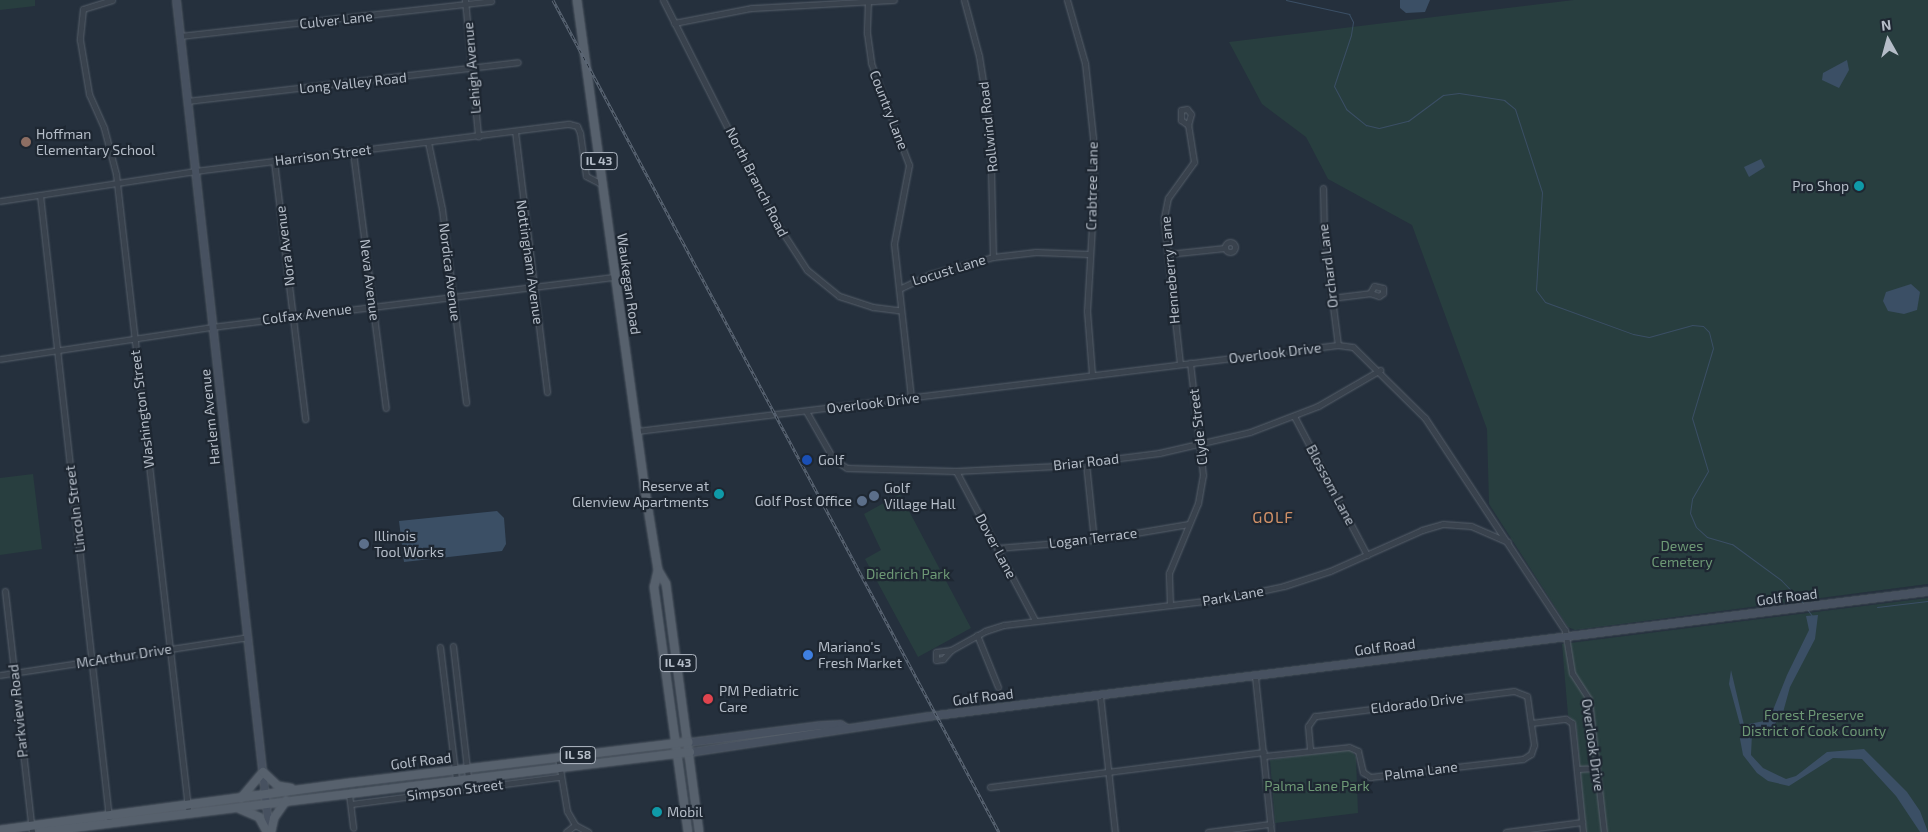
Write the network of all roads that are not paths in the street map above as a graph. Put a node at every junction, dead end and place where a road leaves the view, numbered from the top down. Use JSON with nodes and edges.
{"nodes":[{"id":1,"x":112,"y":0,"type":"edge"},
{"id":2,"x":176,"y":0,"type":"edge"},
{"id":3,"x":577,"y":0,"type":"edge"},
{"id":4,"x":663,"y":0,"type":"edge"},
{"id":5,"x":894,"y":0,"type":"edge"},
{"id":6,"x":964,"y":0,"type":"edge"},
{"id":7,"x":1067,"y":0,"type":"edge"},
{"id":8,"x":491,"y":1,"type":"edge"},
{"id":9,"x":869,"y":1,"type":"edge"},
{"id":10,"x":465,"y":3,"type":"edge"},
{"id":11,"x":674,"y":23,"type":"junction"},
{"id":12,"x":180,"y":36,"type":"junction"},
{"id":13,"x":518,"y":62,"type":"dead end"},
{"id":14,"x":473,"y":69,"type":"junction"},
{"id":15,"x":187,"y":101,"type":"junction"},
{"id":16,"x":1188,"y":125,"type":"dead end"},
{"id":17,"x":515,"y":131,"type":"junction"},
{"id":18,"x":478,"y":136,"type":"junction"},
{"id":19,"x":428,"y":142,"type":"junction"},
{"id":20,"x":353,"y":152,"type":"junction"},
{"id":21,"x":274,"y":162,"type":"junction"},
{"id":22,"x":195,"y":172,"type":"junction"},
{"id":23,"x":117,"y":183,"type":"junction"},
{"id":24,"x":602,"y":184,"type":"junction"},
{"id":25,"x":1322,"y":188,"type":"dead end"},
{"id":26,"x":40,"y":195,"type":"junction"},
{"id":27,"x":0,"y":201,"type":"edge"},
{"id":28,"x":1225,"y":248,"type":"dead end"},
{"id":29,"x":1089,"y":254,"type":"junction"},
{"id":30,"x":1168,"y":254,"type":"junction"},
{"id":31,"x":993,"y":256,"type":"junction"},
{"id":32,"x":615,"y":277,"type":"junction"},
{"id":33,"x":533,"y":286,"type":"junction"},
{"id":34,"x":901,"y":288,"type":"junction"},
{"id":35,"x":1370,"y":293,"type":"dead end"},
{"id":36,"x":453,"y":296,"type":"junction"},
{"id":37,"x":1332,"y":298,"type":"junction"},
{"id":38,"x":373,"y":306,"type":"junction"},
{"id":39,"x":899,"y":310,"type":"junction"},
{"id":40,"x":293,"y":316,"type":"junction"},
{"id":41,"x":212,"y":327,"type":"junction"},
{"id":42,"x":134,"y":338,"type":"junction"},
{"id":43,"x":1338,"y":345,"type":"junction"},
{"id":44,"x":57,"y":350,"type":"junction"},
{"id":45,"x":0,"y":359,"type":"edge"},
{"id":46,"x":1190,"y":363,"type":"junction"},
{"id":47,"x":1180,"y":364,"type":"junction"},
{"id":48,"x":1380,"y":370,"type":"junction"},
{"id":49,"x":1092,"y":375,"type":"junction"},
{"id":50,"x":547,"y":392,"type":"dead end"},
{"id":51,"x":910,"y":398,"type":"junction"},
{"id":52,"x":466,"y":403,"type":"dead end"},
{"id":53,"x":386,"y":408,"type":"dead end"},
{"id":54,"x":806,"y":411,"type":"junction"},
{"id":55,"x":1294,"y":416,"type":"junction"},
{"id":56,"x":305,"y":419,"type":"dead end"},
{"id":57,"x":637,"y":431,"type":"junction"},
{"id":58,"x":1202,"y":445,"type":"junction"},
{"id":59,"x":1086,"y":463,"type":"junction"},
{"id":60,"x":956,"y":472,"type":"junction"},
{"id":61,"x":1189,"y":524,"type":"junction"},
{"id":62,"x":1094,"y":540,"type":"junction"},
{"id":63,"x":1508,"y":542,"type":"junction"},
{"id":64,"x":997,"y":548,"type":"junction"},
{"id":65,"x":1367,"y":555,"type":"junction"},
{"id":66,"x":658,"y":570,"type":"junction"},
{"id":67,"x":5,"y":590,"type":"dead end"},
{"id":68,"x":1928,"y":591,"type":"edge"},
{"id":69,"x":1170,"y":605,"type":"junction"},
{"id":70,"x":1035,"y":620,"type":"junction"},
{"id":71,"x":977,"y":635,"type":"junction"},
{"id":72,"x":248,"y":637,"type":"junction"},
{"id":73,"x":1566,"y":637,"type":"junction"},
{"id":74,"x":452,"y":646,"type":"dead end"},
{"id":75,"x":440,"y":647,"type":"dead end"},
{"id":76,"x":170,"y":649,"type":"junction"},
{"id":77,"x":951,"y":650,"type":"dead end"},
{"id":78,"x":93,"y":660,"type":"junction"},
{"id":79,"x":14,"y":672,"type":"junction"},
{"id":80,"x":0,"y":674,"type":"edge"},
{"id":81,"x":1255,"y":676,"type":"junction"},
{"id":82,"x":998,"y":687,"type":"dead end"},
{"id":83,"x":1100,"y":695,"type":"junction"},
{"id":84,"x":1531,"y":723,"type":"junction"},
{"id":85,"x":845,"y":727,"type":"junction"},
{"id":86,"x":688,"y":742,"type":"junction"},
{"id":87,"x":674,"y":744,"type":"junction"},
{"id":88,"x":1310,"y":750,"type":"junction"},
{"id":89,"x":690,"y":752,"type":"junction"},
{"id":90,"x":676,"y":753,"type":"junction"},
{"id":91,"x":1264,"y":754,"type":"junction"},
{"id":92,"x":558,"y":757,"type":"junction"},
{"id":93,"x":559,"y":767,"type":"junction"},
{"id":94,"x":466,"y":768,"type":"junction"},
{"id":95,"x":1597,"y":768,"type":"junction"},
{"id":96,"x":1578,"y":769,"type":"junction"},
{"id":97,"x":455,"y":770,"type":"junction"},
{"id":98,"x":1108,"y":771,"type":"junction"},
{"id":99,"x":263,"y":772,"type":"junction"},
{"id":100,"x":560,"y":777,"type":"junction"},
{"id":101,"x":468,"y":778,"type":"junction"},
{"id":102,"x":456,"y":779,"type":"junction"},
{"id":103,"x":990,"y":787,"type":"dead end"},
{"id":104,"x":298,"y":790,"type":"junction"},
{"id":105,"x":265,"y":794,"type":"junction"},
{"id":106,"x":349,"y":794,"type":"junction"},
{"id":107,"x":241,"y":798,"type":"junction"},
{"id":108,"x":286,"y":801,"type":"junction"},
{"id":109,"x":266,"y":804,"type":"junction"},
{"id":110,"x":350,"y":804,"type":"junction"},
{"id":111,"x":187,"y":805,"type":"junction"},
{"id":112,"x":233,"y":808,"type":"junction"},
{"id":113,"x":188,"y":813,"type":"junction"},
{"id":114,"x":109,"y":820,"type":"junction"},
{"id":115,"x":1582,"y":822,"type":"junction"},
{"id":116,"x":1270,"y":824,"type":"junction"},
{"id":117,"x":575,"y":825,"type":"junction"},
{"id":118,"x":353,"y":828,"type":"dead end"},
{"id":119,"x":32,"y":829,"type":"edge"},
{"id":120,"x":0,"y":830,"type":"edge"},
{"id":121,"x":40,"y":832,"type":"edge"},
{"id":122,"x":269,"y":832,"type":"edge"},
{"id":123,"x":566,"y":832,"type":"edge"},
{"id":124,"x":588,"y":832,"type":"edge"},
{"id":125,"x":688,"y":832,"type":"edge"},
{"id":126,"x":699,"y":832,"type":"edge"},
{"id":127,"x":1115,"y":832,"type":"edge"},
{"id":128,"x":1208,"y":832,"type":"edge"},
{"id":129,"x":1271,"y":832,"type":"edge"},
{"id":130,"x":1506,"y":832,"type":"edge"},
{"id":131,"x":1583,"y":832,"type":"edge"},
{"id":132,"x":1604,"y":832,"type":"edge"}],
"edges":[{"from":1,"to":23,"type":"street","name":"Washington Street"},
{"from":2,"to":12,"type":"main road","name":"Harlem Avenue"},
{"from":3,"to":24,"type":"main road","name":"Waukegan Road","number":"IL 43"},
{"from":4,"to":11,"type":"street","name":"North Branch Road"},
{"from":5,"to":9,"type":"street"},
{"from":6,"to":31,"type":"street","name":"Rollwind Road"},
{"from":7,"to":29,"type":"street","name":"Crabtree Lane"},
{"from":8,"to":10,"type":"street","name":"Culver Lane"},
{"from":9,"to":11,"type":"street"},
{"from":9,"to":34,"type":"street","name":"Country Lane"},
{"from":10,"to":12,"type":"street","name":"Culver Lane"},
{"from":10,"to":14,"type":"street","name":"Lehigh Avenue"},
{"from":11,"to":39,"type":"street","name":"North Branch Road"},
{"from":12,"to":15,"type":"main road","name":"Harlem Avenue"},
{"from":13,"to":14,"type":"street","name":"Long Valley Road"},
{"from":14,"to":15,"type":"street","name":"Long Valley Road"},
{"from":14,"to":18,"type":"street","name":"Lehigh Avenue"},
{"from":15,"to":22,"type":"main road","name":"Harlem Avenue"},
{"from":16,"to":30,"type":"street","name":"Henneberry Lane"},
{"from":17,"to":18,"type":"street","name":"Harrison Street"},
{"from":17,"to":24,"type":"street","name":"Harrison Street"},
{"from":17,"to":33,"type":"street","name":"Nottingham Avenue"},
{"from":18,"to":19,"type":"street","name":"Harrison Street"},
{"from":19,"to":20,"type":"street","name":"Harrison Street"},
{"from":19,"to":36,"type":"street","name":"Nordica Avenue"},
{"from":20,"to":21,"type":"street","name":"Harrison Street"},
{"from":20,"to":38,"type":"street","name":"Neva Avenue"},
{"from":21,"to":22,"type":"street","name":"Harrison Street"},
{"from":21,"to":40,"type":"street","name":"Nora Avenue"},
{"from":22,"to":23,"type":"street","name":"Harrison Street"},
{"from":22,"to":41,"type":"main road","name":"Harlem Avenue"},
{"from":23,"to":26,"type":"street","name":"Harrison Street"},
{"from":23,"to":42,"type":"street","name":"Washington Street"},
{"from":24,"to":32,"type":"main road","name":"Waukegan Road","number":"IL 43"},
{"from":25,"to":37,"type":"street","name":"Orchard Lane"},
{"from":26,"to":27,"type":"street","name":"Harrison Street"},
{"from":26,"to":44,"type":"street","name":"Lincoln Street"},
{"from":28,"to":30,"type":"street"},
{"from":29,"to":31,"type":"street","name":"Locust Lane"},
{"from":29,"to":49,"type":"street","name":"Crabtree Lane"},
{"from":30,"to":47,"type":"street","name":"Henneberry Lane"},
{"from":31,"to":34,"type":"street","name":"Locust Lane"},
{"from":32,"to":33,"type":"street","name":"Colfax Avenue"},
{"from":32,"to":57,"type":"main road","name":"Waukegan Road","number":"IL 43"},
{"from":33,"to":36,"type":"street","name":"Colfax Avenue"},
{"from":33,"to":50,"type":"street","name":"Nottingham Avenue"},
{"from":34,"to":39,"type":"street","name":"Country Lane"},
{"from":35,"to":37,"type":"street"},
{"from":36,"to":38,"type":"street","name":"Colfax Avenue"},
{"from":36,"to":52,"type":"street","name":"Nordica Avenue"},
{"from":37,"to":43,"type":"street","name":"Orchard Lane"},
{"from":38,"to":40,"type":"street","name":"Colfax Avenue"},
{"from":38,"to":53,"type":"street","name":"Neva Avenue"},
{"from":39,"to":51,"type":"street","name":"Country Lane"},
{"from":40,"to":41,"type":"street","name":"Colfax Avenue"},
{"from":40,"to":56,"type":"street","name":"Nora Avenue"},
{"from":41,"to":42,"type":"street","name":"Colfax Avenue"},
{"from":41,"to":72,"type":"main road","name":"Harlem Avenue"},
{"from":42,"to":44,"type":"street","name":"Colfax Avenue"},
{"from":42,"to":76,"type":"street","name":"Washington Street"},
{"from":43,"to":46,"type":"street","name":"Overlook Drive"},
{"from":43,"to":48,"type":"street","name":"Overlook Drive"},
{"from":44,"to":45,"type":"street","name":"Colfax Avenue"},
{"from":44,"to":78,"type":"street","name":"Lincoln Street"},
{"from":46,"to":47,"type":"street","name":"Overlook Drive"},
{"from":46,"to":58,"type":"street","name":"Clyde Street"},
{"from":47,"to":49,"type":"street","name":"Overlook Drive"},
{"from":48,"to":55,"type":"street","name":"Briar Road"},
{"from":48,"to":63,"type":"street","name":"Overlook Drive"},
{"from":49,"to":51,"type":"street","name":"Overlook Drive"},
{"from":51,"to":54,"type":"street","name":"Overlook Drive"},
{"from":54,"to":57,"type":"street","name":"Overlook Drive"},
{"from":54,"to":60,"type":"street","name":"Briar Road"},
{"from":55,"to":58,"type":"street","name":"Briar Road"},
{"from":55,"to":65,"type":"street","name":"Blossom Lane"},
{"from":57,"to":66,"type":"main road","name":"Waukegan Road","number":"IL 43"},
{"from":58,"to":59,"type":"street","name":"Briar Road"},
{"from":58,"to":61,"type":"street","name":"Clyde Street"},
{"from":59,"to":60,"type":"street","name":"Briar Road"},
{"from":59,"to":62,"type":"street"},
{"from":60,"to":64,"type":"street","name":"Dover Lane"},
{"from":61,"to":62,"type":"street","name":"Logan Terrace"},
{"from":61,"to":69,"type":"street","name":"Clyde Street"},
{"from":62,"to":64,"type":"street","name":"Logan Terrace"},
{"from":63,"to":65,"type":"street","name":"Park Lane"},
{"from":63,"to":73,"type":"street","name":"Overlook Drive"},
{"from":64,"to":70,"type":"street","name":"Dover Lane"},
{"from":65,"to":69,"type":"street","name":"Park Lane"},
{"from":66,"to":86,"type":"main road","name":"Waukegan Road","number":"IL 43"},
{"from":66,"to":87,"type":"main road","name":"Waukegan Road","number":"IL 43"},
{"from":67,"to":79,"type":"street","name":"Parkview Road"},
{"from":68,"to":73,"type":"main road","name":"Golf Road"},
{"from":69,"to":70,"type":"street","name":"Park Lane"},
{"from":70,"to":71,"type":"street","name":"Park Lane"},
{"from":71,"to":77,"type":"street","name":"Park Lane"},
{"from":71,"to":82,"type":"street"},
{"from":72,"to":76,"type":"street","name":"McArthur Drive"},
{"from":72,"to":99,"type":"main road","name":"Harlem Avenue"},
{"from":73,"to":81,"type":"main road","name":"Golf Road"},
{"from":73,"to":95,"type":"street","name":"Overlook Drive"},
{"from":74,"to":94,"type":"street"},
{"from":75,"to":97,"type":"street"},
{"from":76,"to":78,"type":"street","name":"McArthur Drive"},
{"from":76,"to":111,"type":"street","name":"Washington Street"},
{"from":78,"to":79,"type":"street","name":"McArthur Drive"},
{"from":78,"to":114,"type":"street","name":"Lincoln Street"},
{"from":79,"to":80,"type":"street","name":"McArthur Drive"},
{"from":79,"to":119,"type":"street","name":"Parkview Road"},
{"from":81,"to":83,"type":"main road","name":"Golf Road"},
{"from":81,"to":91,"type":"street"},
{"from":83,"to":85,"type":"main road","name":"Golf Road"},
{"from":83,"to":98,"type":"street"},
{"from":84,"to":88,"type":"street","name":"Palma Lane"},
{"from":84,"to":88,"type":"street","name":"Eldorado Drive"},
{"from":84,"to":96,"type":"street"},
{"from":85,"to":86,"type":"main road","name":"Golf Road"},
{"from":85,"to":89,"type":"main road","name":"Golf Road"},
{"from":86,"to":87,"type":"main road","name":"Golf Road","number":"IL 58"},
{"from":86,"to":89,"type":"main road","name":"Waukegan Road","number":"IL 43"},
{"from":87,"to":90,"type":"main road","name":"Waukegan Road","number":"IL 43"},
{"from":87,"to":92,"type":"main road","name":"Golf Road","number":"IL 58"},
{"from":88,"to":91,"type":"street","name":"Palma Lane"},
{"from":89,"to":90,"type":"main road","name":"Golf Road"},
{"from":89,"to":126,"type":"main road","number":"IL 43"},
{"from":90,"to":93,"type":"main road","name":"Golf Road","number":"IL 58"},
{"from":90,"to":125,"type":"main road","number":"IL 43"},
{"from":91,"to":98,"type":"street","name":"Palma Lane"},
{"from":91,"to":116,"type":"street"},
{"from":92,"to":93,"type":"street"},
{"from":92,"to":94,"type":"main road","name":"Golf Road","number":"IL 58"},
{"from":93,"to":100,"type":"street"},
{"from":93,"to":101,"type":"main road","name":"Golf Road","number":"IL 58"},
{"from":94,"to":97,"type":"main road","name":"Golf Road","number":"IL 58"},
{"from":94,"to":101,"type":"street"},
{"from":95,"to":96,"type":"street"},
{"from":95,"to":132,"type":"street","name":"Overlook Drive"},
{"from":96,"to":115,"type":"street"},
{"from":97,"to":102,"type":"street"},
{"from":97,"to":104,"type":"main road","name":"Golf Road","number":"IL 58"},
{"from":98,"to":103,"type":"street","name":"Palma Lane"},
{"from":98,"to":127,"type":"street"},
{"from":99,"to":104,"type":"main road"},
{"from":99,"to":105,"type":"main road","name":"Harlem Avenue"},
{"from":99,"to":107,"type":"main road"},
{"from":100,"to":110,"type":"street","name":"Simpson Street"},
{"from":100,"to":117,"type":"street"},
{"from":101,"to":102,"type":"main road","name":"Golf Road","number":"IL 58"},
{"from":102,"to":106,"type":"main road","name":"Golf Road","number":"IL 58"},
{"from":104,"to":105,"type":"main road","name":"Golf Road","number":"IL 58"},
{"from":105,"to":107,"type":"main road","name":"Golf Road","number":"IL 58"},
{"from":105,"to":109,"type":"main road","name":"Harlem Avenue"},
{"from":106,"to":108,"type":"main road","name":"Golf Road","number":"IL 58"},
{"from":106,"to":110,"type":"street"},
{"from":107,"to":111,"type":"main road","name":"Golf Road","number":"IL 58"},
{"from":108,"to":109,"type":"main road","name":"Golf Road","number":"IL 58"},
{"from":108,"to":122,"type":"main road"},
{"from":109,"to":112,"type":"main road","name":"Golf Road","number":"IL 58"},
{"from":109,"to":122,"type":"main road","name":"Harlem Avenue"},
{"from":110,"to":118,"type":"street"},
{"from":111,"to":113,"type":"street","name":"Washington Street"},
{"from":111,"to":114,"type":"main road","name":"Golf Road","number":"IL 58"},
{"from":112,"to":113,"type":"main road","name":"Golf Road","number":"IL 58"},
{"from":112,"to":122,"type":"main road"},
{"from":113,"to":114,"type":"main road","name":"Golf Road","number":"IL 58"},
{"from":114,"to":119,"type":"main road","name":"Golf Road","number":"IL 58"},
{"from":114,"to":121,"type":"main road","name":"Golf Road","number":"IL 58"},
{"from":115,"to":130,"type":"street"},
{"from":115,"to":131,"type":"street"},
{"from":116,"to":128,"type":"street"},
{"from":116,"to":129,"type":"street"},
{"from":117,"to":123,"type":"street"},
{"from":117,"to":124,"type":"street"},
{"from":119,"to":120,"type":"main road","name":"Golf Road","number":"IL 58"}]}
